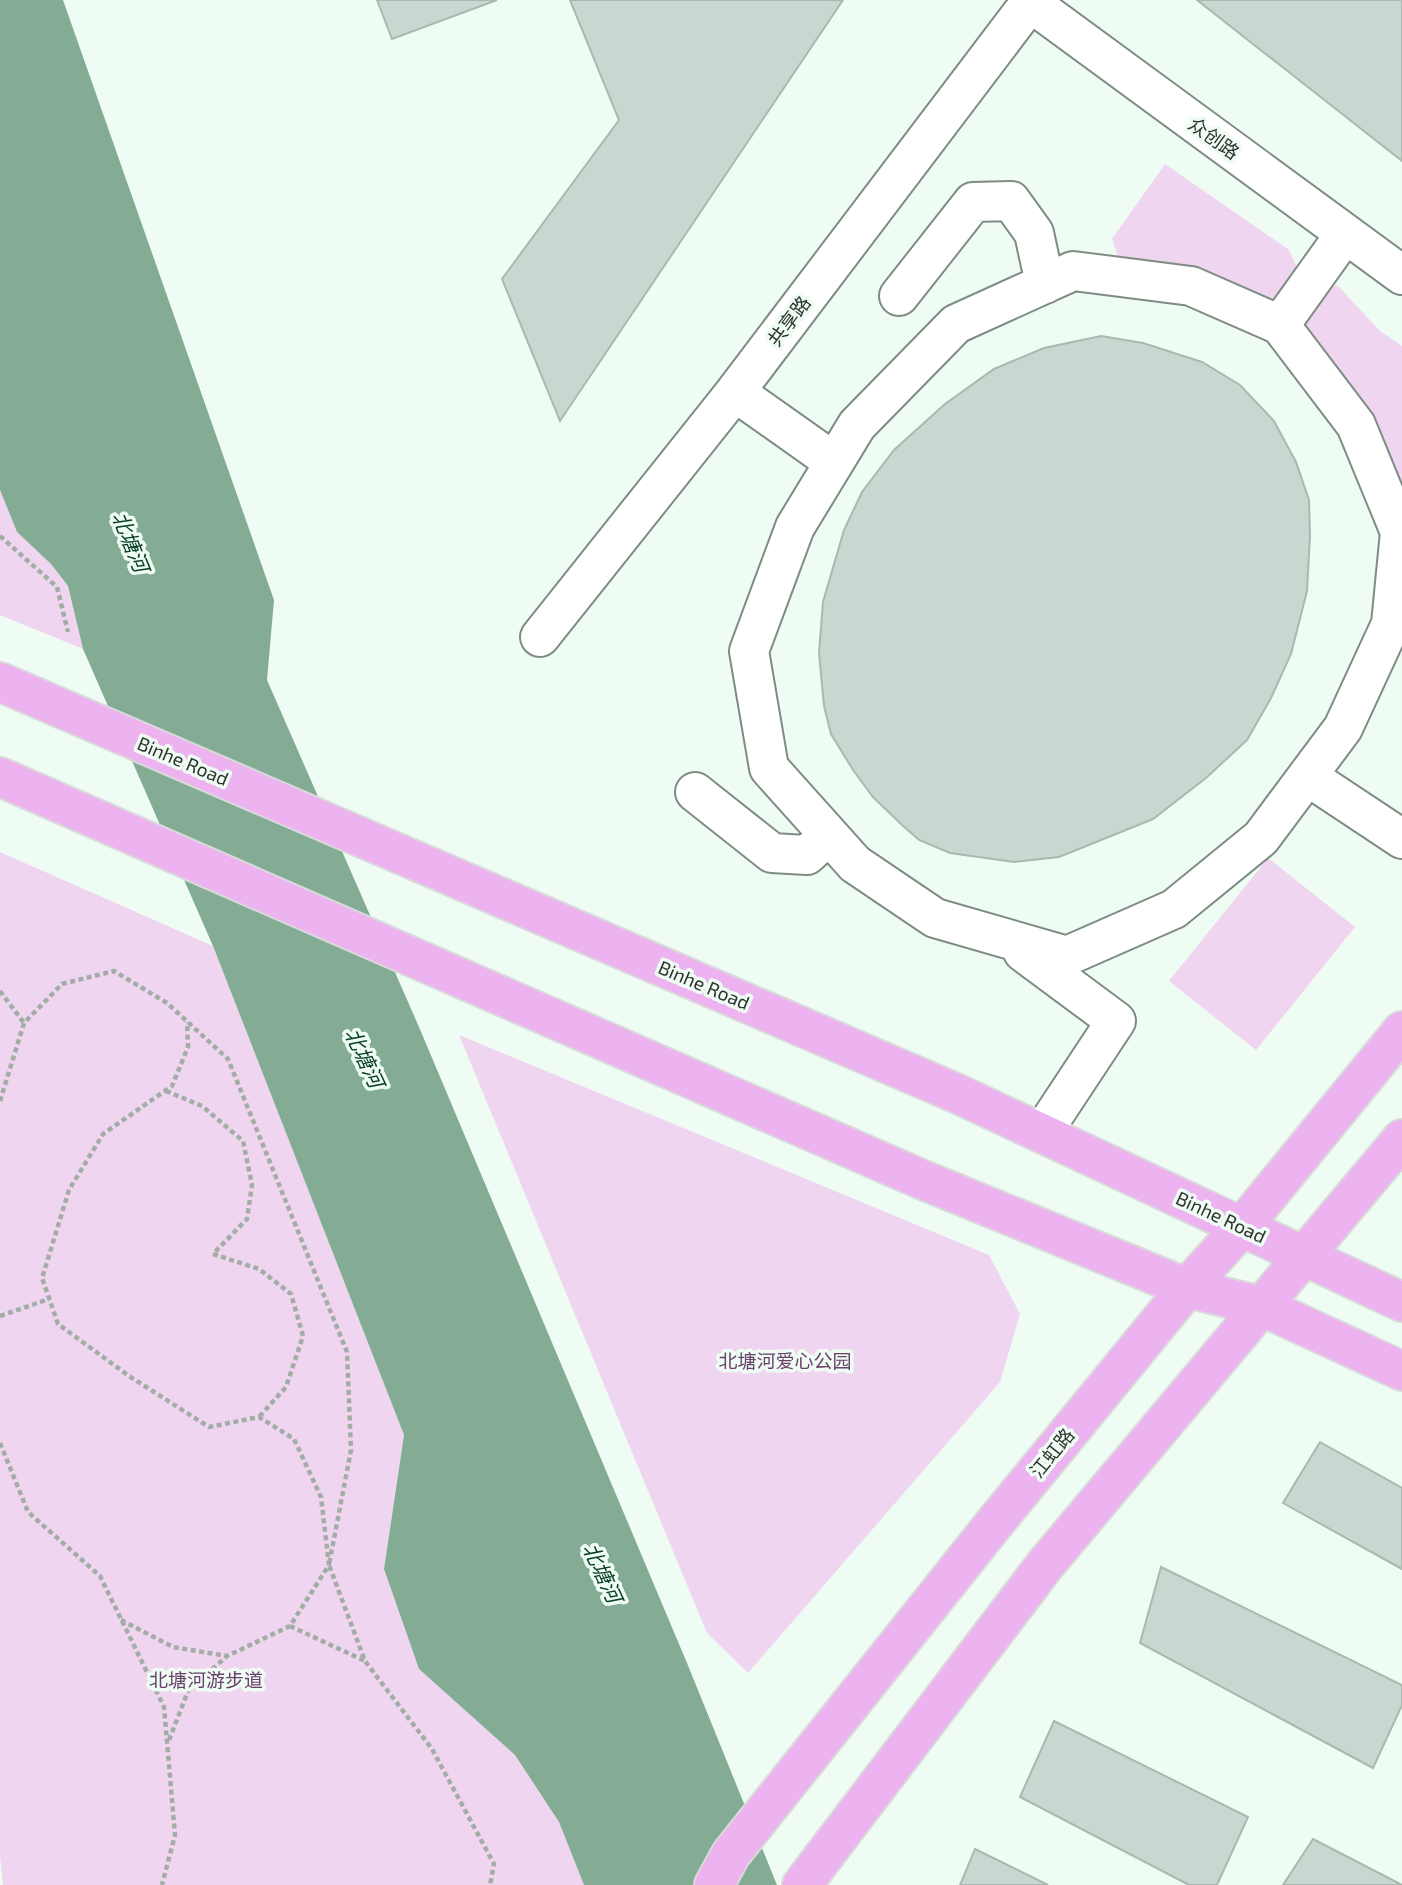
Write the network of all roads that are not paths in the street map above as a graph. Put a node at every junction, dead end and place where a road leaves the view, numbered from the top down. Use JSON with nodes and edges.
{"nodes":[{"id":1,"x":1030,"y":1,"type":"edge"},
{"id":2,"x":1345,"y":234,"type":"junction"},
{"id":3,"x":1402,"y":275,"type":"edge"},
{"id":4,"x":1045,"y":284,"type":"junction"},
{"id":5,"x":899,"y":296,"type":"dead end"},
{"id":6,"x":1280,"y":325,"type":"junction"},
{"id":7,"x":735,"y":392,"type":"junction"},
{"id":8,"x":834,"y":463,"type":"junction"},
{"id":9,"x":1401,"y":532,"type":"edge"},
{"id":10,"x":541,"y":637,"type":"dead end"},
{"id":11,"x":0,"y":682,"type":"edge"},
{"id":12,"x":1307,"y":776,"type":"junction"},
{"id":13,"x":0,"y":777,"type":"edge"},
{"id":14,"x":695,"y":792,"type":"dead end"},
{"id":15,"x":829,"y":835,"type":"junction"},
{"id":16,"x":1402,"y":839,"type":"edge"},
{"id":17,"x":1004,"y":938,"type":"junction"},
{"id":18,"x":1402,"y":1031,"type":"edge"},
{"id":19,"x":1042,"y":1133,"type":"junction"},
{"id":20,"x":1402,"y":1139,"type":"edge"},
{"id":21,"x":1242,"y":1227,"type":"junction"},
{"id":22,"x":1303,"y":1255,"type":"junction"},
{"id":23,"x":1187,"y":1288,"type":"junction"},
{"id":24,"x":1402,"y":1302,"type":"edge"},
{"id":25,"x":1261,"y":1306,"type":"junction"},
{"id":26,"x":1402,"y":1371,"type":"edge"},
{"id":27,"x":714,"y":1885,"type":"edge"},
{"id":28,"x":802,"y":1885,"type":"edge"}],
"edges":[{"from":1,"to":2,"type":"street","name":"众创路"},
{"from":1,"to":7,"type":"street","name":"共享路"},
{"from":2,"to":3,"type":"street","name":"众创路"},
{"from":2,"to":6,"type":"street"},
{"from":4,"to":5,"type":"street"},
{"from":4,"to":6,"type":"street"},
{"from":4,"to":8,"type":"street"},
{"from":6,"to":9,"type":"street"},
{"from":7,"to":8,"type":"street"},
{"from":7,"to":10,"type":"street","name":"共享路"},
{"from":8,"to":15,"type":"street"},
{"from":9,"to":12,"type":"street"},
{"from":11,"to":19,"type":"main road","name":"Binhe Road"},
{"from":12,"to":16,"type":"street"},
{"from":12,"to":17,"type":"street"},
{"from":13,"to":23,"type":"main road"},
{"from":14,"to":15,"type":"street"},
{"from":15,"to":17,"type":"street"},
{"from":17,"to":19,"type":"street"},
{"from":18,"to":21,"type":"main road","name":"江虹路"},
{"from":19,"to":21,"type":"main road","name":"Binhe Road"},
{"from":20,"to":22,"type":"main road"},
{"from":21,"to":22,"type":"main road","name":"Binhe Road"},
{"from":21,"to":23,"type":"main road","name":"江虹路"},
{"from":22,"to":24,"type":"main road","name":"Binhe Road"},
{"from":22,"to":25,"type":"main road"},
{"from":23,"to":25,"type":"main road"},
{"from":23,"to":27,"type":"main road","name":"江虹路"},
{"from":25,"to":26,"type":"main road"},
{"from":25,"to":28,"type":"main road"}]}
